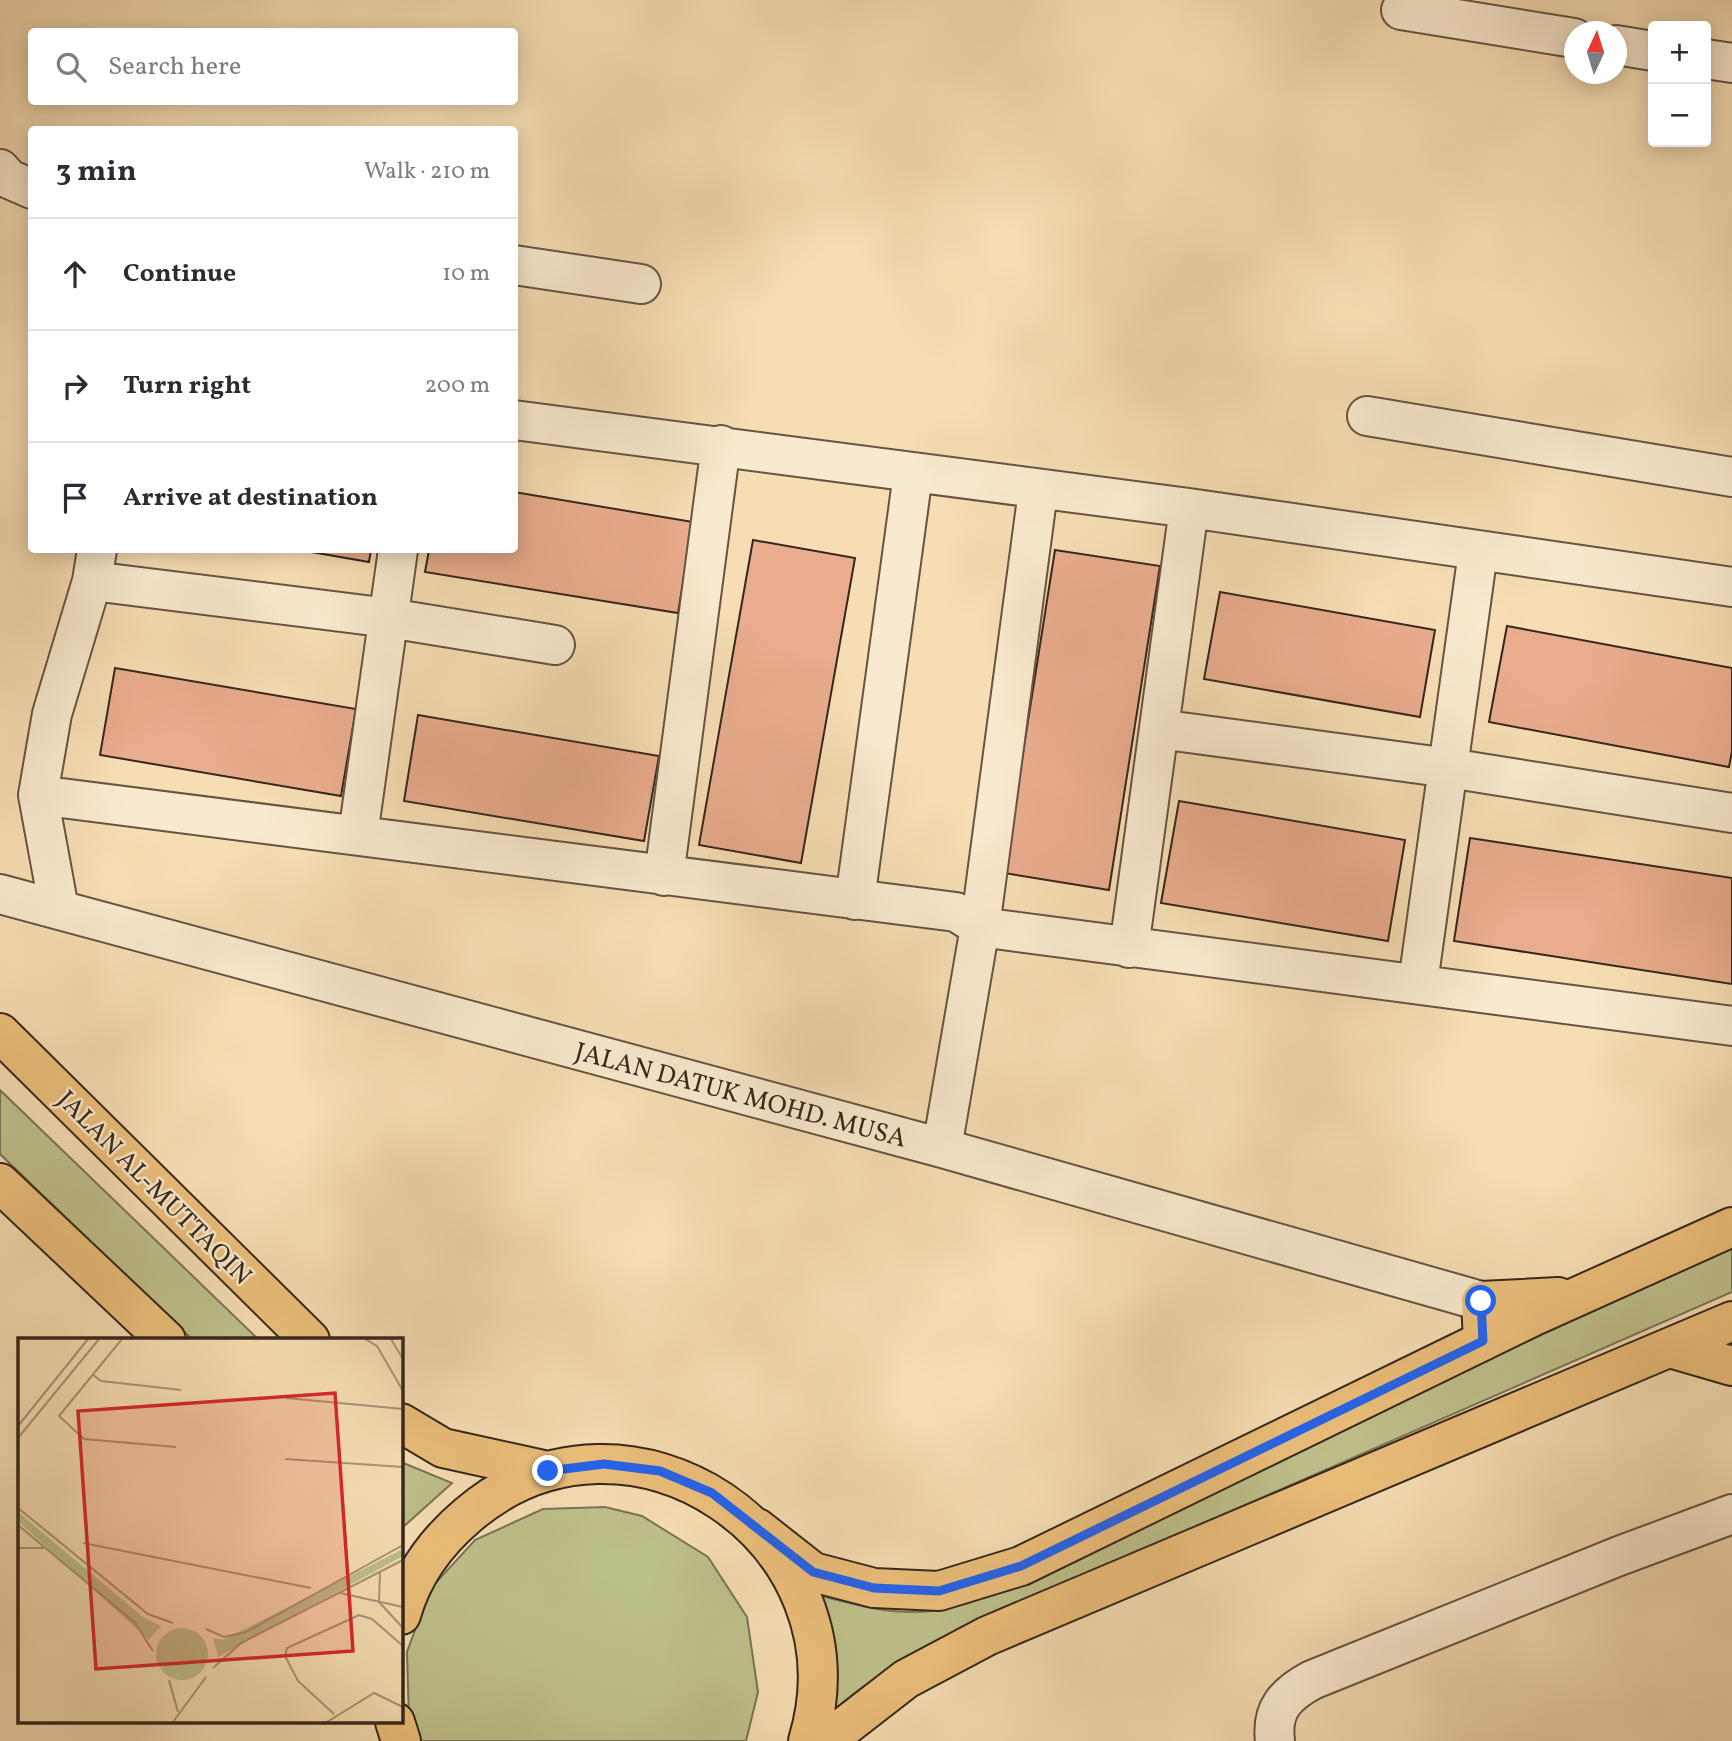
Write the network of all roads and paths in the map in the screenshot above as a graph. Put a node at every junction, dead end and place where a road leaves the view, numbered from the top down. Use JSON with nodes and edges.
{"nodes":[{"id":1,"x":1401,"y":10,"type":"dead end"},
{"id":2,"x":1564,"y":36,"type":"edge"},
{"id":3,"x":1627,"y":47,"type":"edge"},
{"id":4,"x":1648,"y":50,"type":"edge"},
{"id":5,"x":1711,"y":60,"type":"edge"},
{"id":6,"x":1732,"y":63,"type":"edge"},
{"id":7,"x":0,"y":169,"type":"edge"},
{"id":8,"x":28,"y":187,"type":"edge"},
{"id":9,"x":518,"y":266,"type":"edge"},
{"id":10,"x":641,"y":284,"type":"dead end"},
{"id":11,"x":1367,"y":416,"type":"dead end"},
{"id":12,"x":518,"y":420,"type":"edge"},
{"id":13,"x":721,"y":445,"type":"junction"},
{"id":14,"x":913,"y":474,"type":"junction"},
{"id":15,"x":1732,"y":477,"type":"edge"},
{"id":16,"x":1038,"y":491,"type":"junction"},
{"id":17,"x":1189,"y":509,"type":"junction"},
{"id":18,"x":1478,"y":552,"type":"junction"},
{"id":19,"x":398,"y":553,"type":"edge"},
{"id":20,"x":94,"y":565,"type":"edge"},
{"id":21,"x":1732,"y":587,"type":"edge"},
{"id":22,"x":388,"y":618,"type":"junction"},
{"id":23,"x":555,"y":645,"type":"dead end"},
{"id":24,"x":1159,"y":729,"type":"junction"},
{"id":25,"x":1448,"y":768,"type":"junction"},
{"id":26,"x":38,"y":795,"type":"junction"},
{"id":27,"x":1732,"y":813,"type":"edge"},
{"id":28,"x":358,"y":835,"type":"junction"},
{"id":29,"x":664,"y":876,"type":"junction"},
{"id":30,"x":0,"y":894,"type":"edge"},
{"id":31,"x":855,"y":900,"type":"junction"},
{"id":32,"x":60,"y":909,"type":"junction"},
{"id":33,"x":980,"y":927,"type":"junction"},
{"id":34,"x":1129,"y":948,"type":"junction"},
{"id":35,"x":1418,"y":983,"type":"junction"},
{"id":36,"x":1732,"y":1026,"type":"edge"},
{"id":37,"x":0,"y":1033,"type":"edge"},
{"id":38,"x":942,"y":1148,"type":"junction"},
{"id":39,"x":0,"y":1183,"type":"edge"},
{"id":40,"x":1732,"y":1227,"type":"edge"},
{"id":41,"x":1578,"y":1296,"type":"junction"},
{"id":42,"x":1481,"y":1301,"type":"junction"},
{"id":43,"x":1732,"y":1321,"type":"edge"},
{"id":44,"x":164,"y":1338,"type":"edge"},
{"id":45,"x":308,"y":1338,"type":"edge"},
{"id":46,"x":1483,"y":1341,"type":"junction"},
{"id":47,"x":1670,"y":1348,"type":"junction"},
{"id":48,"x":1732,"y":1366,"type":"edge"},
{"id":49,"x":402,"y":1424,"type":"edge"},
{"id":50,"x":548,"y":1471,"type":"junction"},
{"id":51,"x":1732,"y":1514,"type":"edge"},
{"id":52,"x":757,"y":1528,"type":"junction"},
{"id":53,"x":402,"y":1611,"type":"edge"},
{"id":54,"x":396,"y":1724,"type":"edge"},
{"id":55,"x":401,"y":1741,"type":"edge"},
{"id":56,"x":808,"y":1741,"type":"edge"},
{"id":57,"x":826,"y":1741,"type":"edge"},
{"id":58,"x":1275,"y":1741,"type":"edge"}],
"edges":[{"from":1,"to":2,"type":"street"},
{"from":3,"to":4,"type":"street"},
{"from":5,"to":6,"type":"street"},
{"from":7,"to":8,"type":"street"},
{"from":9,"to":10,"type":"street"},
{"from":11,"to":15,"type":"street"},
{"from":12,"to":13,"type":"street"},
{"from":13,"to":14,"type":"street"},
{"from":13,"to":29,"type":"street"},
{"from":14,"to":16,"type":"street"},
{"from":14,"to":31,"type":"street"},
{"from":16,"to":17,"type":"street"},
{"from":16,"to":33,"type":"street"},
{"from":17,"to":18,"type":"street"},
{"from":17,"to":24,"type":"street"},
{"from":18,"to":21,"type":"street"},
{"from":18,"to":25,"type":"street"},
{"from":19,"to":22,"type":"street"},
{"from":20,"to":22,"type":"street"},
{"from":20,"to":26,"type":"street"},
{"from":22,"to":23,"type":"street"},
{"from":22,"to":28,"type":"street"},
{"from":24,"to":25,"type":"street"},
{"from":24,"to":34,"type":"street"},
{"from":25,"to":27,"type":"street"},
{"from":25,"to":35,"type":"street"},
{"from":26,"to":28,"type":"street"},
{"from":26,"to":32,"type":"street"},
{"from":28,"to":29,"type":"street"},
{"from":29,"to":31,"type":"street"},
{"from":30,"to":32,"type":"street","name":"JALAN DATUK MOHD. MUSA"},
{"from":31,"to":33,"type":"street"},
{"from":32,"to":38,"type":"street","name":"JALAN DATUK MOHD. MUSA"},
{"from":33,"to":34,"type":"street"},
{"from":33,"to":38,"type":"street"},
{"from":34,"to":35,"type":"street"},
{"from":35,"to":36,"type":"street"},
{"from":37,"to":45,"type":"main road","name":"JALAN AL-MUTTAQIN"},
{"from":38,"to":42,"type":"street","name":"JALAN DATUK MOHD. MUSA"},
{"from":39,"to":44,"type":"main road"},
{"from":40,"to":41,"type":"main road"},
{"from":41,"to":42,"type":"main road"},
{"from":41,"to":46,"type":"main road"},
{"from":42,"to":46,"type":"main road"},
{"from":43,"to":47,"type":"main road"},
{"from":46,"to":52,"type":"main road"},
{"from":47,"to":48,"type":"main road"},
{"from":47,"to":57,"type":"main road"},
{"from":49,"to":50,"type":"main road"},
{"from":50,"to":52,"type":"main road"},
{"from":50,"to":53,"type":"main road"},
{"from":51,"to":58,"type":"street"},
{"from":52,"to":56,"type":"main road"},
{"from":54,"to":55,"type":"main road"}]}
